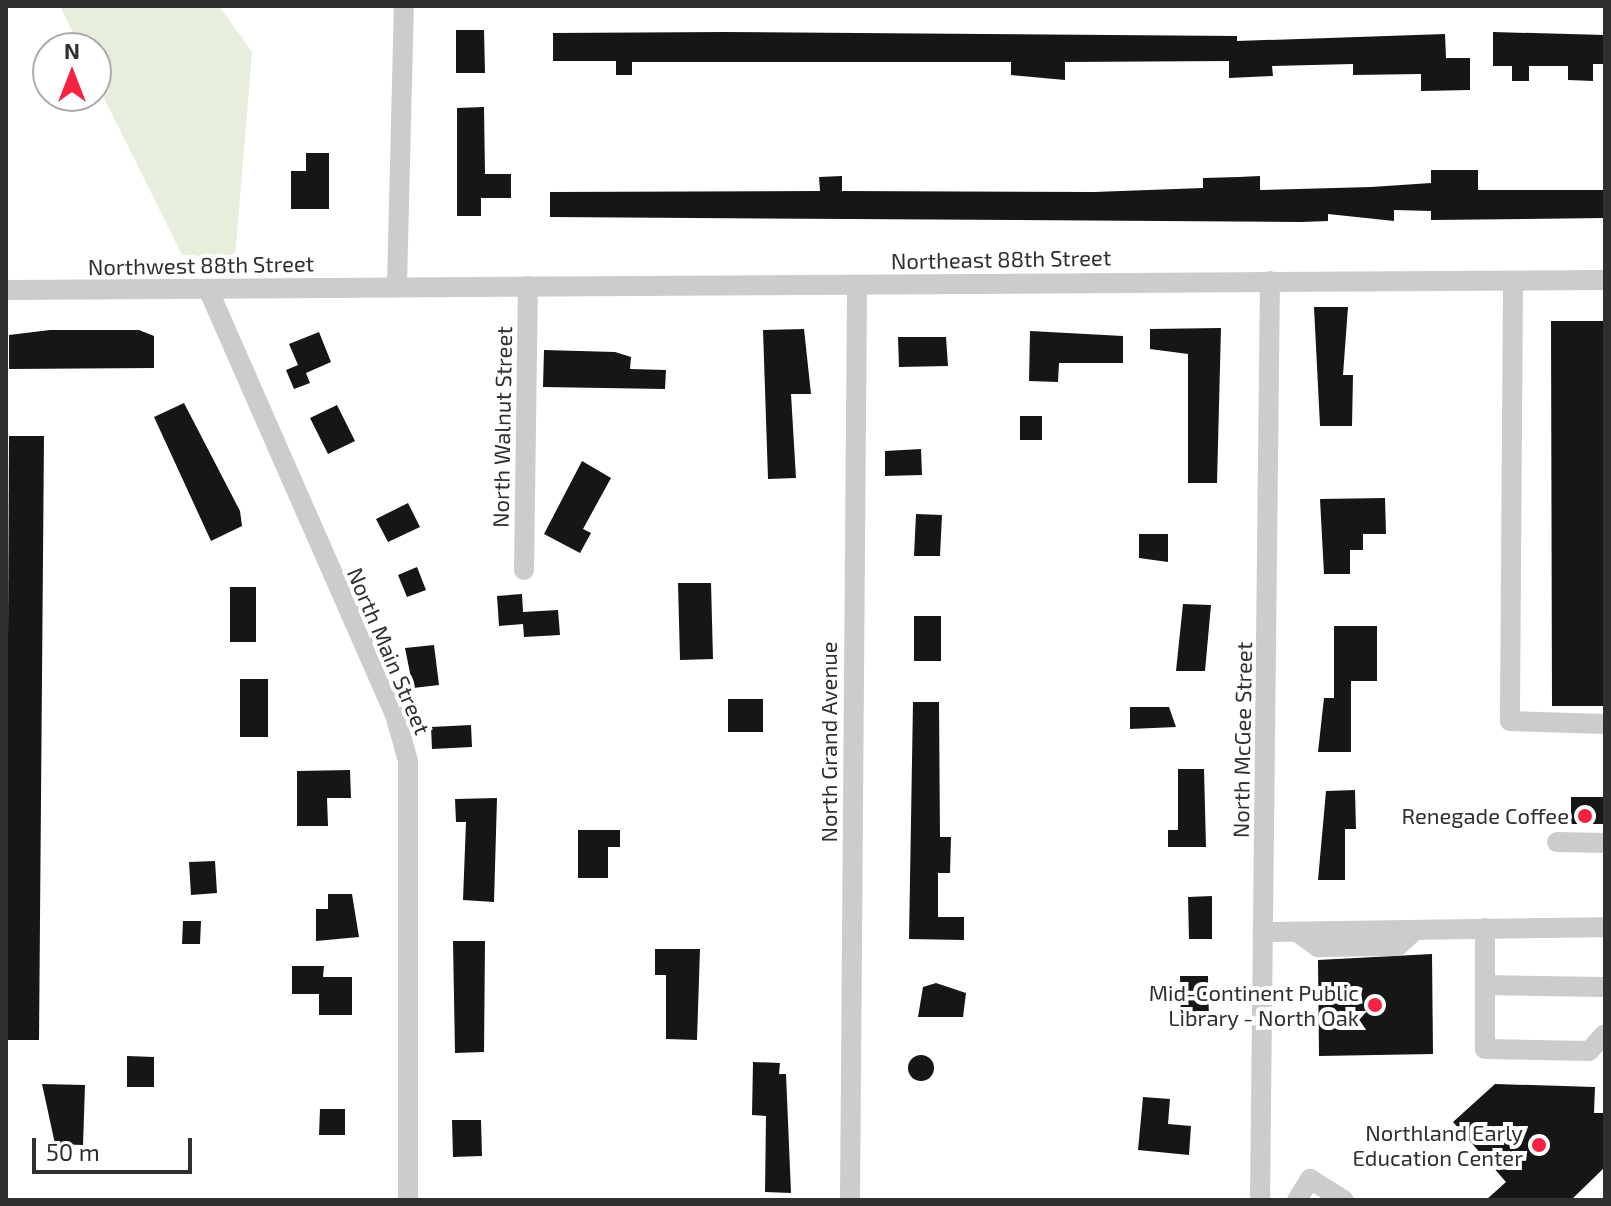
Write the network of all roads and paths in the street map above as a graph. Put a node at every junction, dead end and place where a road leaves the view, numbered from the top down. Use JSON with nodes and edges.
{"nodes":[{"id":1,"x":404,"y":6,"type":"edge"},
{"id":2,"x":1605,"y":280,"type":"edge"},
{"id":3,"x":1270,"y":281,"type":"junction"},
{"id":4,"x":1513,"y":282,"type":"junction"},
{"id":5,"x":857,"y":285,"type":"junction"},
{"id":6,"x":397,"y":286,"type":"junction"},
{"id":7,"x":528,"y":286,"type":"junction"},
{"id":8,"x":208,"y":289,"type":"junction"},
{"id":9,"x":6,"y":290,"type":"edge"},
{"id":10,"x":524,"y":570,"type":"dead end"},
{"id":11,"x":1605,"y":724,"type":"edge"},
{"id":12,"x":1557,"y":842,"type":"dead end"},
{"id":13,"x":1605,"y":843,"type":"edge"},
{"id":14,"x":1605,"y":927,"type":"edge"},
{"id":15,"x":1485,"y":928,"type":"junction"},
{"id":16,"x":1264,"y":932,"type":"junction"},
{"id":17,"x":1485,"y":985,"type":"junction"},
{"id":18,"x":1605,"y":987,"type":"edge"},
{"id":19,"x":1605,"y":1034,"type":"edge"},
{"id":20,"x":408,"y":1200,"type":"edge"},
{"id":21,"x":850,"y":1200,"type":"edge"},
{"id":22,"x":1260,"y":1200,"type":"edge"},
{"id":23,"x":1297,"y":1200,"type":"edge"},
{"id":24,"x":1344,"y":1200,"type":"edge"}],
"edges":[{"from":1,"to":6,"type":"street"},
{"from":2,"to":4,"type":"street","name":"Northeast 88th Street"},
{"from":3,"to":4,"type":"street","name":"Northeast 88th Street"},
{"from":3,"to":5,"type":"street","name":"Northeast 88th Street"},
{"from":3,"to":16,"type":"street","name":"North McGee Street"},
{"from":4,"to":11,"type":"street"},
{"from":5,"to":7,"type":"street","name":"Northeast 88th Street"},
{"from":5,"to":21,"type":"street","name":"North Grand Avenue"},
{"from":6,"to":7,"type":"street","name":"Northeast 88th Street"},
{"from":6,"to":8,"type":"street","name":"Northwest 88th Street"},
{"from":7,"to":10,"type":"street","name":"North Walnut Street"},
{"from":8,"to":9,"type":"street","name":"Northwest 88th Street"},
{"from":8,"to":20,"type":"street","name":"North Main Street"},
{"from":12,"to":13,"type":"street"},
{"from":14,"to":15,"type":"street"},
{"from":15,"to":16,"type":"street"},
{"from":15,"to":17,"type":"street"},
{"from":16,"to":22,"type":"street","name":"North McGee Street"},
{"from":17,"to":18,"type":"street"},
{"from":17,"to":19,"type":"street"},
{"from":23,"to":24,"type":"street"}]}
